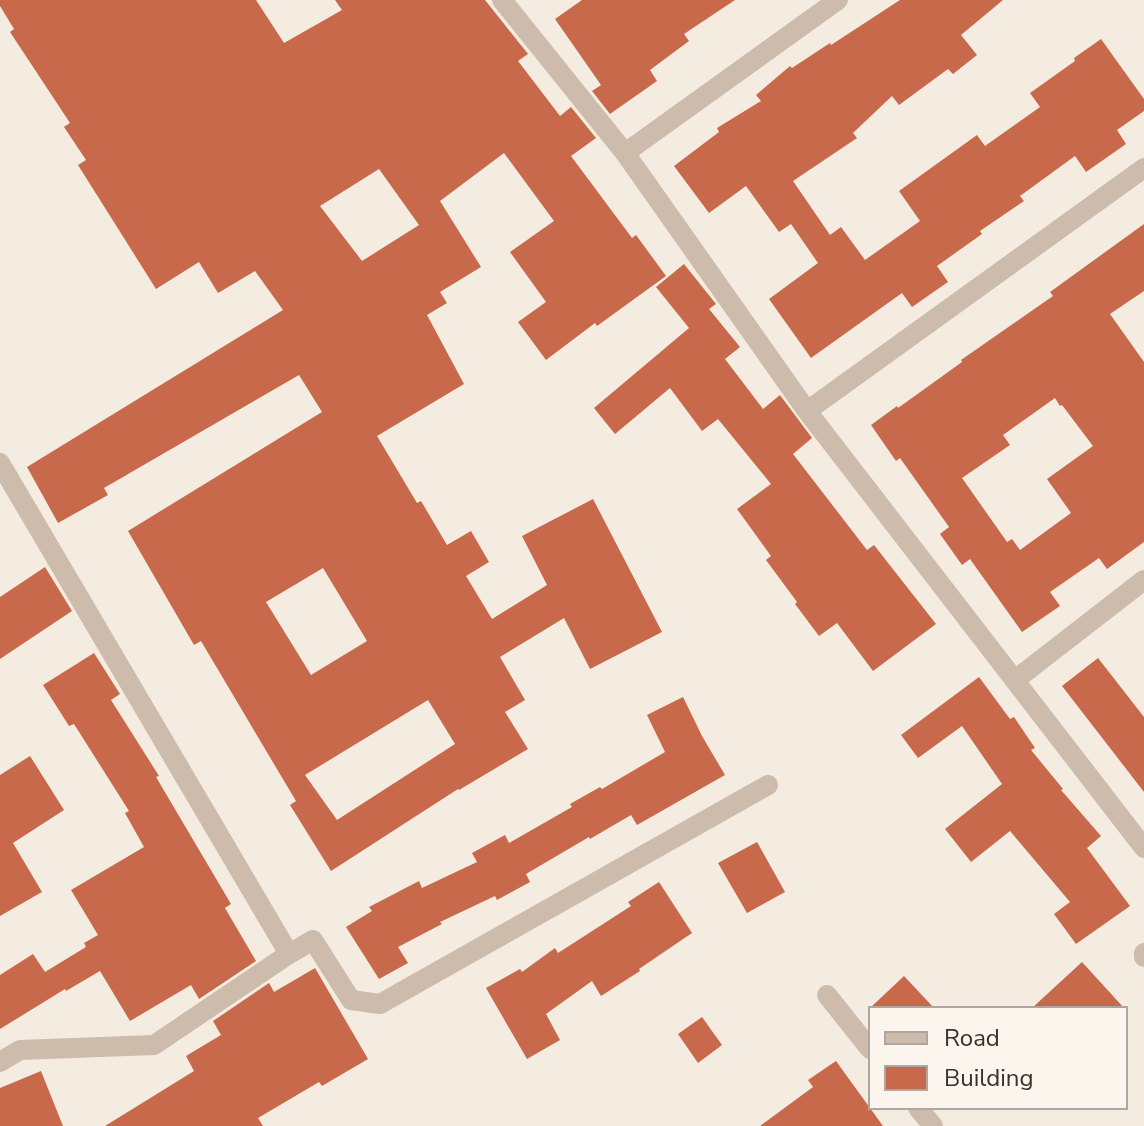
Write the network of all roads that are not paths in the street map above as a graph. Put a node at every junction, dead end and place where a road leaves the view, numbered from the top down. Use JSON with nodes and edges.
{"nodes":[{"id":1,"x":502,"y":0,"type":"edge"},
{"id":2,"x":838,"y":0,"type":"edge"},
{"id":3,"x":625,"y":153,"type":"junction"},
{"id":4,"x":1144,"y":168,"type":"edge"},
{"id":5,"x":807,"y":411,"type":"junction"},
{"id":6,"x":0,"y":463,"type":"edge"},
{"id":7,"x":1144,"y":580,"type":"edge"},
{"id":8,"x":1015,"y":680,"type":"junction"},
{"id":9,"x":768,"y":785,"type":"dead end"},
{"id":10,"x":1144,"y":848,"type":"edge"},
{"id":11,"x":289,"y":954,"type":"junction"},
{"id":12,"x":827,"y":995,"type":"dead end"},
{"id":13,"x":868,"y":1046,"type":"edge"},
{"id":14,"x":0,"y":1062,"type":"edge"},
{"id":15,"x":920,"y":1110,"type":"edge"},
{"id":16,"x":933,"y":1126,"type":"edge"}],
"edges":[{"from":1,"to":3,"type":"street"},
{"from":2,"to":3,"type":"street"},
{"from":3,"to":5,"type":"street"},
{"from":4,"to":5,"type":"street"},
{"from":5,"to":8,"type":"street"},
{"from":6,"to":11,"type":"street"},
{"from":7,"to":8,"type":"street"},
{"from":8,"to":10,"type":"street"},
{"from":9,"to":11,"type":"street"},
{"from":11,"to":14,"type":"street"},
{"from":12,"to":13,"type":"street"},
{"from":15,"to":16,"type":"street"}]}
